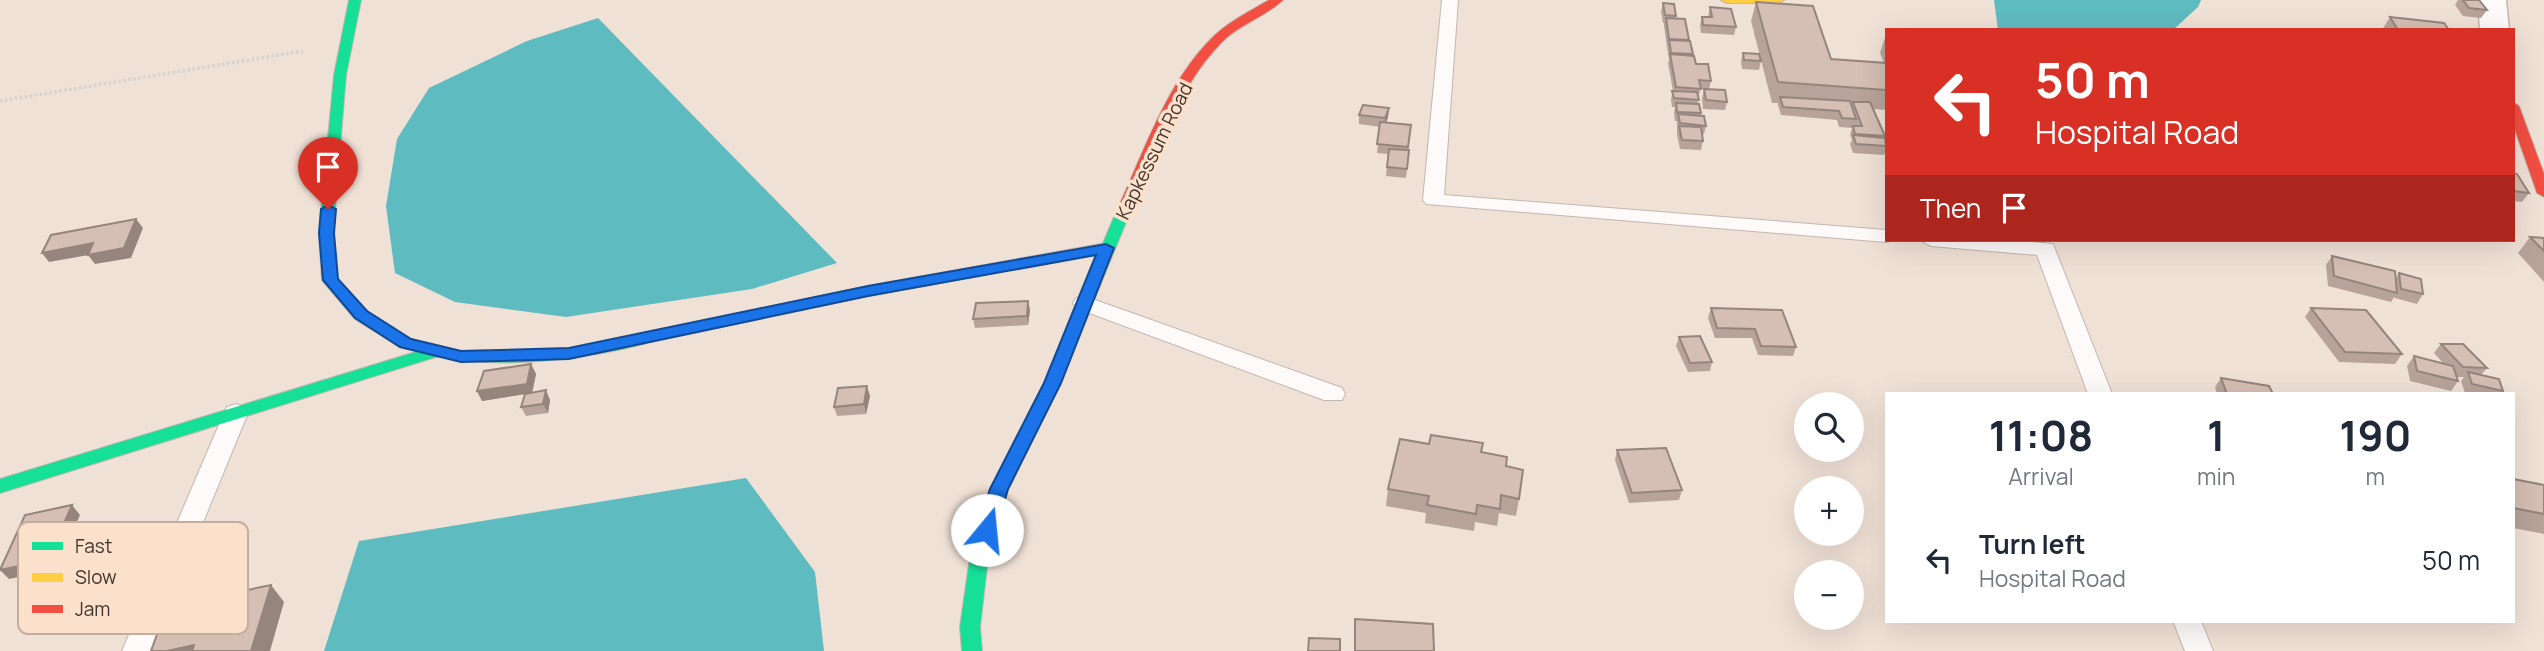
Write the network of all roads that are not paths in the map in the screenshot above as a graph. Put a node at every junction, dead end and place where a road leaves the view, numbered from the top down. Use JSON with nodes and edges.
{"nodes":[{"id":1,"x":355,"y":0,"type":"edge"},
{"id":2,"x":1277,"y":0,"type":"edge"},
{"id":3,"x":1450,"y":0,"type":"edge"},
{"id":4,"x":1727,"y":0,"type":"edge"},
{"id":5,"x":1778,"y":0,"type":"edge"},
{"id":6,"x":2491,"y":0,"type":"edge"},
{"id":7,"x":2495,"y":28,"type":"edge"},
{"id":8,"x":2515,"y":112,"type":"edge"},
{"id":9,"x":2544,"y":193,"type":"edge"},
{"id":10,"x":1885,"y":236,"type":"edge"},
{"id":11,"x":1956,"y":242,"type":"edge"},
{"id":12,"x":1106,"y":248,"type":"junction"},
{"id":13,"x":1084,"y":303,"type":"junction"},
{"id":14,"x":438,"y":351,"type":"junction"},
{"id":15,"x":2100,"y":392,"type":"edge"},
{"id":16,"x":1333,"y":394,"type":"dead end"},
{"id":17,"x":236,"y":413,"type":"junction"},
{"id":18,"x":0,"y":486,"type":"edge"},
{"id":19,"x":190,"y":522,"type":"edge"},
{"id":20,"x":2189,"y":623,"type":"edge"},
{"id":21,"x":143,"y":634,"type":"edge"},
{"id":22,"x":136,"y":651,"type":"edge"},
{"id":23,"x":972,"y":651,"type":"edge"},
{"id":24,"x":2199,"y":651,"type":"edge"}],
"edges":[{"from":1,"to":14,"type":"street"},
{"from":2,"to":12,"type":"street","name":"Kapkessum Road"},
{"from":3,"to":10,"type":"lane"},
{"from":4,"to":5,"type":"street"},
{"from":6,"to":7,"type":"street"},
{"from":8,"to":9,"type":"street"},
{"from":11,"to":15,"type":"lane"},
{"from":12,"to":13,"type":"street","name":"Kapkessum Road"},
{"from":12,"to":14,"type":"street"},
{"from":13,"to":16,"type":"lane"},
{"from":13,"to":23,"type":"street","name":"Kapkessum Road"},
{"from":14,"to":17,"type":"street"},
{"from":17,"to":18,"type":"street"},
{"from":17,"to":19,"type":"lane"},
{"from":20,"to":24,"type":"lane"},
{"from":21,"to":22,"type":"lane"}]}
